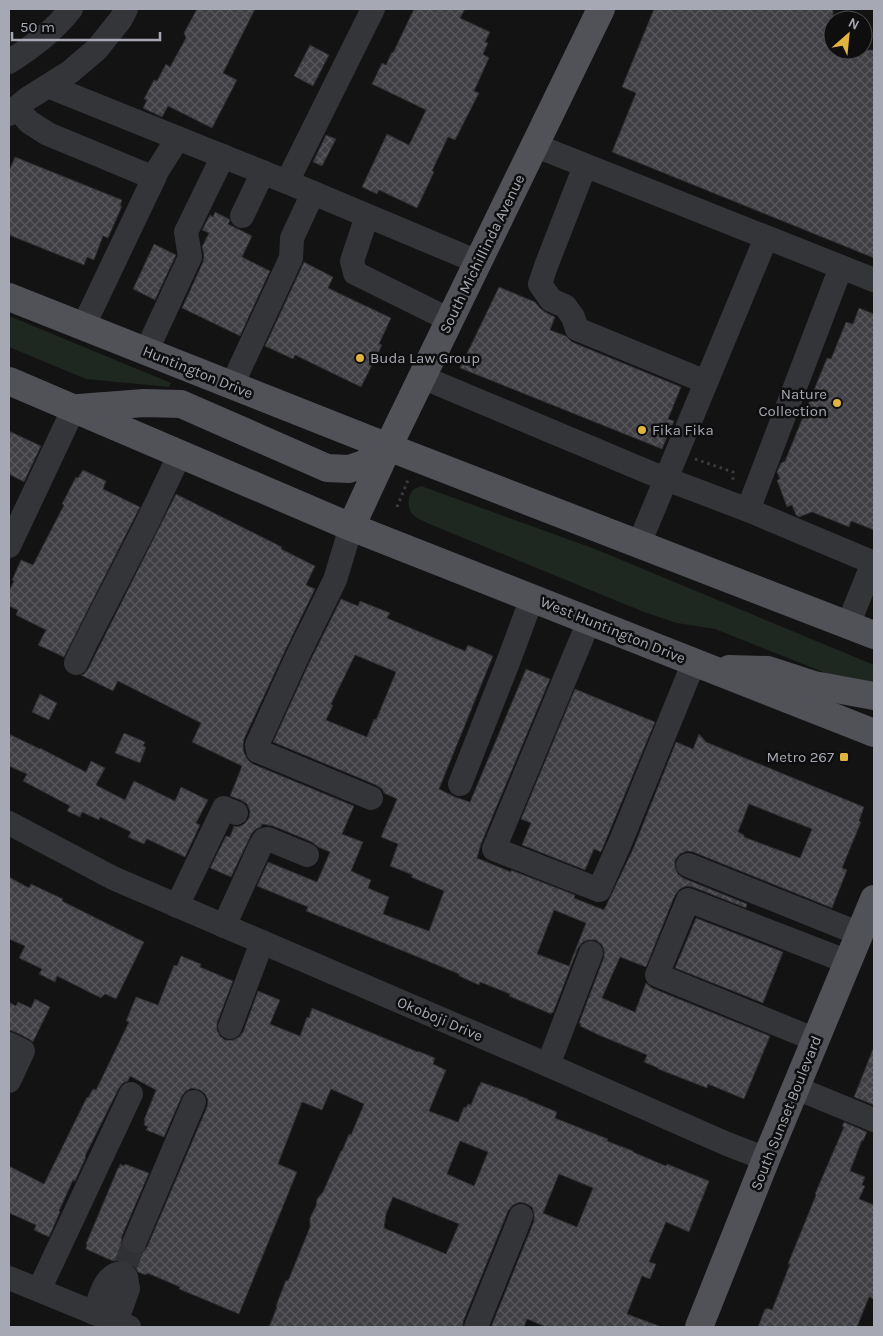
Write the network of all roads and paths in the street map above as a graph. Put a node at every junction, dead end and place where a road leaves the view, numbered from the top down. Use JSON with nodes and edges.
{"nodes":[{"id":1,"x":72,"y":9,"type":"edge"},
{"id":2,"x":126,"y":9,"type":"edge"},
{"id":3,"x":373,"y":9,"type":"edge"},
{"id":4,"x":601,"y":9,"type":"edge"},
{"id":5,"x":9,"y":62,"type":"edge"},
{"id":6,"x":48,"y":86,"type":"junction"},
{"id":7,"x":13,"y":111,"type":"edge"},
{"id":8,"x":178,"y":138,"type":"junction"},
{"id":9,"x":534,"y":145,"type":"junction"},
{"id":10,"x":223,"y":156,"type":"junction"},
{"id":11,"x":585,"y":166,"type":"junction"},
{"id":12,"x":263,"y":172,"type":"junction"},
{"id":13,"x":154,"y":178,"type":"junction"},
{"id":14,"x":287,"y":182,"type":"junction"},
{"id":15,"x":312,"y":193,"type":"junction"},
{"id":16,"x":242,"y":216,"type":"dead end"},
{"id":17,"x":367,"y":216,"type":"junction"},
{"id":18,"x":766,"y":238,"type":"junction"},
{"id":19,"x":478,"y":262,"type":"junction"},
{"id":20,"x":841,"y":267,"type":"junction"},
{"id":21,"x":874,"y":280,"type":"edge"},
{"id":22,"x":9,"y":297,"type":"edge"},
{"id":23,"x":450,"y":320,"type":"junction"},
{"id":24,"x":83,"y":326,"type":"junction"},
{"id":25,"x":146,"y":352,"type":"junction"},
{"id":26,"x":422,"y":377,"type":"junction"},
{"id":27,"x":9,"y":381,"type":"edge"},
{"id":28,"x":706,"y":382,"type":"junction"},
{"id":29,"x":232,"y":385,"type":"junction"},
{"id":30,"x":74,"y":408,"type":"junction"},
{"id":31,"x":388,"y":447,"type":"junction"},
{"id":32,"x":180,"y":454,"type":"junction"},
{"id":33,"x":690,"y":457,"type":"dead end"},
{"id":34,"x":408,"y":479,"type":"dead end"},
{"id":35,"x":665,"y":479,"type":"junction"},
{"id":36,"x":734,"y":483,"type":"dead end"},
{"id":37,"x":397,"y":507,"type":"dead end"},
{"id":38,"x":748,"y":510,"type":"junction"},
{"id":39,"x":351,"y":527,"type":"junction"},
{"id":40,"x":639,"y":544,"type":"junction"},
{"id":41,"x":9,"y":546,"type":"edge"},
{"id":42,"x":874,"y":563,"type":"edge"},
{"id":43,"x":532,"y":598,"type":"junction"},
{"id":44,"x":589,"y":621,"type":"junction"},
{"id":45,"x":848,"y":625,"type":"junction"},
{"id":46,"x":874,"y":635,"type":"edge"},
{"id":47,"x":76,"y":663,"type":"dead end"},
{"id":48,"x":701,"y":665,"type":"junction"},
{"id":49,"x":874,"y":696,"type":"edge"},
{"id":50,"x":874,"y":734,"type":"edge"},
{"id":51,"x":460,"y":784,"type":"dead end"},
{"id":52,"x":371,"y":798,"type":"dead end"},
{"id":53,"x":236,"y":814,"type":"dead end"},
{"id":54,"x":9,"y":823,"type":"edge"},
{"id":55,"x":307,"y":855,"type":"dead end"},
{"id":56,"x":688,"y":866,"type":"dead end"},
{"id":57,"x":874,"y":899,"type":"edge"},
{"id":58,"x":177,"y":906,"type":"junction"},
{"id":59,"x":224,"y":926,"type":"junction"},
{"id":60,"x":860,"y":934,"type":"junction"},
{"id":61,"x":262,"y":942,"type":"junction"},
{"id":62,"x":591,"y":953,"type":"dead end"},
{"id":63,"x":848,"y":962,"type":"junction"},
{"id":64,"x":230,"y":1027,"type":"dead end"},
{"id":65,"x":816,"y":1040,"type":"junction"},
{"id":66,"x":9,"y":1044,"type":"edge"},
{"id":67,"x":548,"y":1065,"type":"junction"},
{"id":68,"x":9,"y":1081,"type":"edge"},
{"id":69,"x":796,"y":1088,"type":"junction"},
{"id":70,"x":131,"y":1094,"type":"dead end"},
{"id":71,"x":194,"y":1102,"type":"dead end"},
{"id":72,"x":874,"y":1120,"type":"edge"},
{"id":73,"x":766,"y":1159,"type":"junction"},
{"id":74,"x":521,"y":1216,"type":"dead end"},
{"id":75,"x":135,"y":1241,"type":"tunnel mouth"},
{"id":76,"x":9,"y":1278,"type":"edge"},
{"id":77,"x":39,"y":1290,"type":"junction"},
{"id":78,"x":94,"y":1313,"type":"junction"},
{"id":79,"x":123,"y":1325,"type":"edge"},
{"id":80,"x":476,"y":1327,"type":"edge"},
{"id":81,"x":699,"y":1327,"type":"edge"}],
"edges":[{"from":1,"to":5,"type":"street"},
{"from":2,"to":6,"type":"street"},
{"from":3,"to":14,"type":"street"},
{"from":4,"to":9,"type":"main road","name":"South Michillinda Avenue"},
{"from":6,"to":7,"type":"street"},
{"from":6,"to":8,"type":"street"},
{"from":7,"to":13,"type":"street"},
{"from":8,"to":10,"type":"street"},
{"from":8,"to":13,"type":"street"},
{"from":9,"to":11,"type":"street"},
{"from":9,"to":19,"type":"main road","name":"South Michillinda Avenue"},
{"from":10,"to":12,"type":"street"},
{"from":10,"to":25,"type":"street"},
{"from":11,"to":18,"type":"street"},
{"from":11,"to":28,"type":"street"},
{"from":12,"to":14,"type":"street"},
{"from":12,"to":16,"type":"street"},
{"from":13,"to":24,"type":"street"},
{"from":14,"to":15,"type":"street"},
{"from":15,"to":17,"type":"street"},
{"from":15,"to":29,"type":"street"},
{"from":17,"to":19,"type":"street"},
{"from":17,"to":23,"type":"street"},
{"from":18,"to":20,"type":"street"},
{"from":18,"to":28,"type":"street"},
{"from":19,"to":23,"type":"main road","name":"South Michillinda Avenue"},
{"from":20,"to":21,"type":"street"},
{"from":20,"to":38,"type":"street"},
{"from":22,"to":24,"type":"main road","name":"Huntington Drive"},
{"from":23,"to":26,"type":"main road","name":"South Michillinda Avenue"},
{"from":24,"to":25,"type":"main road","name":"Huntington Drive"},
{"from":25,"to":29,"type":"main road","name":"Huntington Drive"},
{"from":26,"to":31,"type":"main road","name":"South Michillinda Avenue"},
{"from":26,"to":35,"type":"street"},
{"from":27,"to":30,"type":"main road"},
{"from":28,"to":35,"type":"street"},
{"from":29,"to":31,"type":"main road","name":"Huntington Drive"},
{"from":30,"to":31,"type":"main road"},
{"from":30,"to":32,"type":"main road"},
{"from":30,"to":41,"type":"street"},
{"from":31,"to":39,"type":"main road","name":"South Michillinda Avenue"},
{"from":31,"to":40,"type":"main road"},
{"from":32,"to":39,"type":"main road"},
{"from":32,"to":47,"type":"street"},
{"from":33,"to":36,"type":"path"},
{"from":34,"to":37,"type":"path"},
{"from":35,"to":38,"type":"street"},
{"from":35,"to":40,"type":"street"},
{"from":38,"to":42,"type":"street"},
{"from":39,"to":43,"type":"main road","name":"West Huntington Drive"},
{"from":39,"to":52,"type":"street"},
{"from":40,"to":45,"type":"main road"},
{"from":42,"to":45,"type":"street"},
{"from":43,"to":44,"type":"main road","name":"West Huntington Drive"},
{"from":43,"to":51,"type":"street"},
{"from":44,"to":48,"type":"main road","name":"West Huntington Drive"},
{"from":44,"to":48,"type":"street"},
{"from":45,"to":46,"type":"main road"},
{"from":48,"to":49,"type":"main road"},
{"from":48,"to":50,"type":"main road","name":"West Huntington Drive"},
{"from":53,"to":58,"type":"street"},
{"from":54,"to":58,"type":"street","name":"Okoboji Drive"},
{"from":55,"to":59,"type":"street"},
{"from":56,"to":60,"type":"street"},
{"from":57,"to":60,"type":"main road","name":"South Sunset Boulevard"},
{"from":58,"to":59,"type":"street","name":"Okoboji Drive"},
{"from":59,"to":61,"type":"street","name":"Okoboji Drive"},
{"from":60,"to":63,"type":"main road","name":"South Sunset Boulevard"},
{"from":61,"to":64,"type":"street"},
{"from":61,"to":67,"type":"street","name":"Okoboji Drive"},
{"from":62,"to":67,"type":"street"},
{"from":63,"to":65,"type":"main road","name":"South Sunset Boulevard"},
{"from":63,"to":65,"type":"street"},
{"from":65,"to":69,"type":"main road","name":"South Sunset Boulevard"},
{"from":66,"to":68,"type":"street"},
{"from":67,"to":73,"type":"street","name":"Okoboji Drive"},
{"from":69,"to":72,"type":"street"},
{"from":69,"to":73,"type":"main road","name":"South Sunset Boulevard"},
{"from":70,"to":77,"type":"street"},
{"from":71,"to":75,"type":"street"},
{"from":73,"to":81,"type":"main road","name":"South Sunset Boulevard"},
{"from":74,"to":80,"type":"street"},
{"from":76,"to":77,"type":"street"},
{"from":77,"to":78,"type":"street"},
{"from":78,"to":79,"type":"street"},
{"from":78,"to":79,"type":"street"}]}
